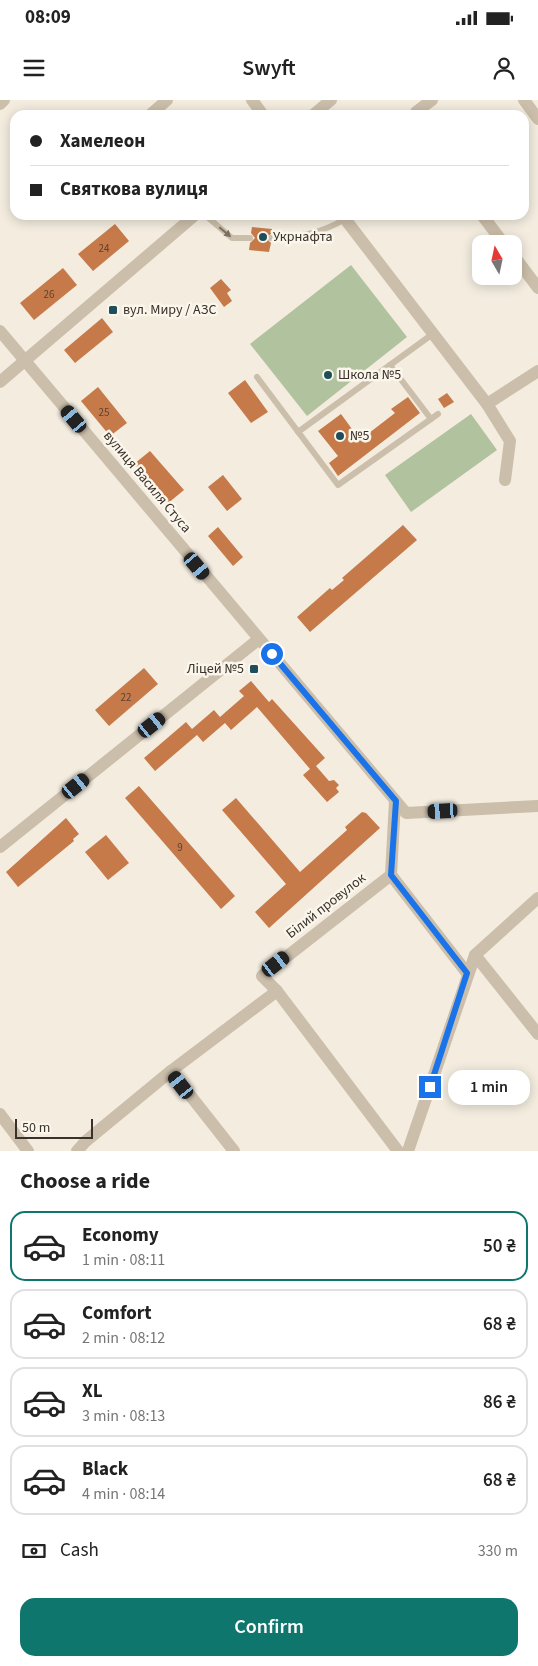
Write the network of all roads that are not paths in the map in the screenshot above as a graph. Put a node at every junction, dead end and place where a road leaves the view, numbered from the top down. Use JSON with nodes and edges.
{"nodes":[{"id":1,"x":4,"y":100,"type":"edge"},
{"id":2,"x":167,"y":100,"type":"edge"},
{"id":3,"x":331,"y":100,"type":"edge"},
{"id":4,"x":432,"y":100,"type":"edge"},
{"id":5,"x":524,"y":100,"type":"edge"},
{"id":6,"x":0,"y":104,"type":"edge"},
{"id":7,"x":156,"y":110,"type":"edge"},
{"id":8,"x":319,"y":110,"type":"edge"},
{"id":9,"x":419,"y":110,"type":"edge"},
{"id":10,"x":538,"y":119,"type":"edge"},
{"id":11,"x":189,"y":220,"type":"edge"},
{"id":12,"x":211,"y":220,"type":"edge"},
{"id":13,"x":339,"y":220,"type":"edge"},
{"id":14,"x":345,"y":220,"type":"edge"},
{"id":15,"x":486,"y":220,"type":"edge"},
{"id":16,"x":497,"y":235,"type":"edge"},
{"id":17,"x":250,"y":238,"type":"dead end"},
{"id":18,"x":271,"y":238,"type":"dead end"},
{"id":19,"x":522,"y":267,"type":"edge"},
{"id":20,"x":538,"y":288,"type":"edge"},
{"id":21,"x":0,"y":331,"type":"edge"},
{"id":22,"x":434,"y":333,"type":"junction"},
{"id":23,"x":25,"y":361,"type":"junction"},
{"id":24,"x":390,"y":365,"type":"junction"},
{"id":25,"x":538,"y":371,"type":"edge"},
{"id":26,"x":257,"y":377,"type":"dead end"},
{"id":27,"x":0,"y":382,"type":"edge"},
{"id":28,"x":487,"y":404,"type":"junction"},
{"id":29,"x":438,"y":414,"type":"dead end"},
{"id":30,"x":431,"y":419,"type":"junction"},
{"id":31,"x":298,"y":432,"type":"junction"},
{"id":32,"x":505,"y":480,"type":"dead end"},
{"id":33,"x":259,"y":639,"type":"junction"},
{"id":34,"x":396,"y":801,"type":"junction"},
{"id":35,"x":538,"y":806,"type":"edge"},
{"id":36,"x":0,"y":848,"type":"edge"},
{"id":37,"x":391,"y":875,"type":"junction"},
{"id":38,"x":538,"y":898,"type":"edge"},
{"id":39,"x":475,"y":955,"type":"junction"},
{"id":40,"x":467,"y":973,"type":"junction"},
{"id":41,"x":277,"y":991,"type":"junction"},
{"id":42,"x":538,"y":1034,"type":"edge"},
{"id":43,"x":171,"y":1072,"type":"junction"},
{"id":44,"x":0,"y":1114,"type":"edge"},
{"id":45,"x":412,"y":1149,"type":"edge"},
{"id":46,"x":28,"y":1151,"type":"edge"},
{"id":47,"x":77,"y":1151,"type":"edge"},
{"id":48,"x":234,"y":1151,"type":"edge"},
{"id":49,"x":398,"y":1151,"type":"edge"}],
"edges":[{"from":1,"to":6,"type":"street"},
{"from":2,"to":7,"type":"street"},
{"from":3,"to":8,"type":"street"},
{"from":4,"to":9,"type":"street"},
{"from":5,"to":10,"type":"street"},
{"from":11,"to":23,"type":"street"},
{"from":12,"to":17,"type":"lane","one_way":true},
{"from":13,"to":18,"type":"lane"},
{"from":14,"to":22,"type":"street"},
{"from":15,"to":16,"type":"street"},
{"from":19,"to":20,"type":"street"},
{"from":21,"to":23,"type":"street","name":"вулиця Василя Стуса"},
{"from":22,"to":24,"type":"lane"},
{"from":22,"to":28,"type":"street"},
{"from":23,"to":27,"type":"street"},
{"from":23,"to":33,"type":"street","name":"вулиця Василя Стуса"},
{"from":24,"to":30,"type":"lane"},
{"from":24,"to":31,"type":"lane"},
{"from":25,"to":28,"type":"street"},
{"from":26,"to":31,"type":"lane"},
{"from":28,"to":32,"type":"street"},
{"from":29,"to":30,"type":"lane"},
{"from":30,"to":31,"type":"lane"},
{"from":33,"to":34,"type":"street","name":"вулиця Василя Стуса"},
{"from":33,"to":36,"type":"street"},
{"from":34,"to":35,"type":"street","name":"вулиця Василя Стуса"},
{"from":34,"to":37,"type":"street"},
{"from":37,"to":40,"type":"street"},
{"from":37,"to":41,"type":"street","name":"Білий провулок"},
{"from":38,"to":39,"type":"street"},
{"from":39,"to":40,"type":"street"},
{"from":39,"to":42,"type":"street"},
{"from":40,"to":45,"type":"street"},
{"from":41,"to":43,"type":"street"},
{"from":41,"to":49,"type":"street","name":"Білий провулок"},
{"from":43,"to":47,"type":"street"},
{"from":43,"to":48,"type":"street"},
{"from":44,"to":46,"type":"street"}]}
